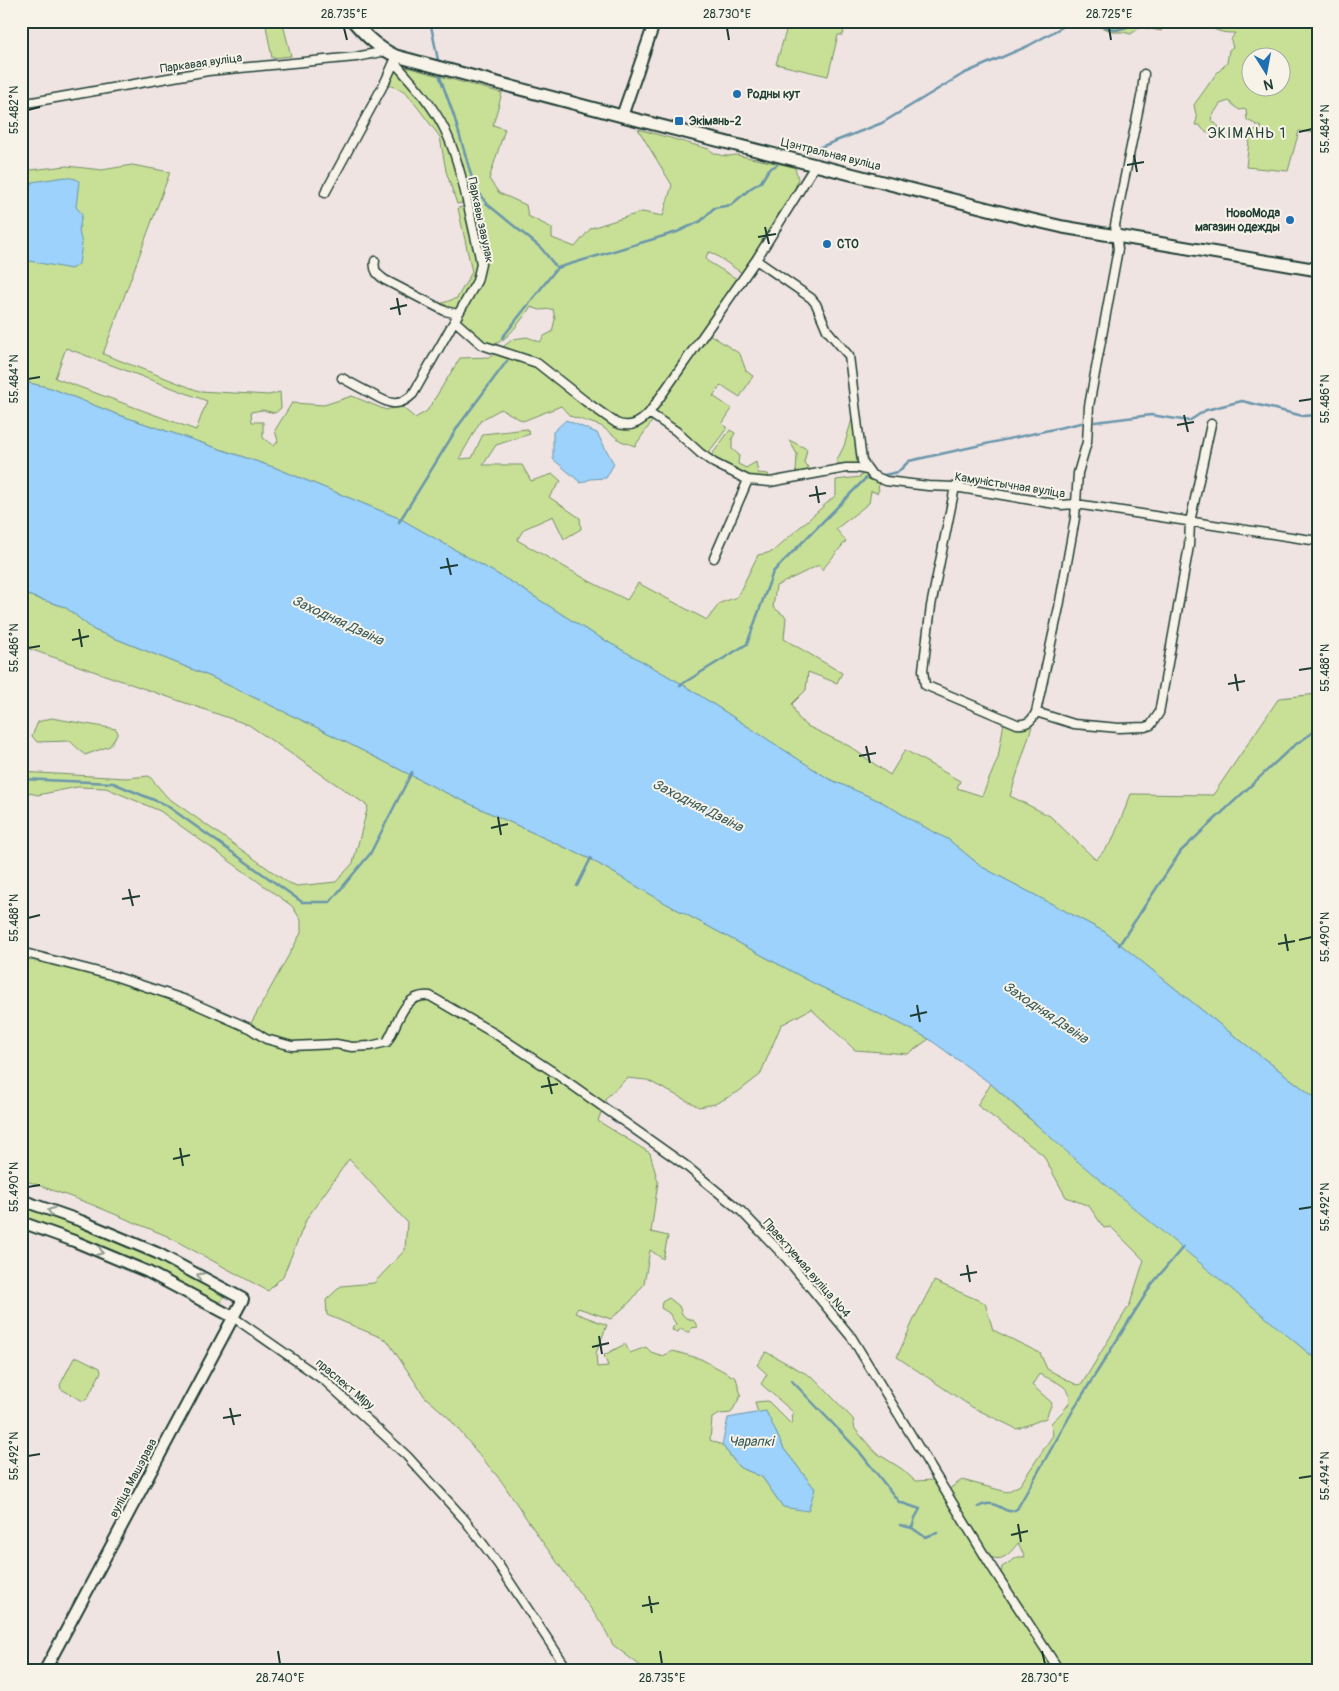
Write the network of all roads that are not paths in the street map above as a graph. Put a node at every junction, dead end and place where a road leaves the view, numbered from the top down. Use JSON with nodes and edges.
{"nodes":[{"id":1,"x":353,"y":21,"type":"edge"},
{"id":2,"x":655,"y":21,"type":"edge"},
{"id":3,"x":392,"y":57,"type":"junction"},
{"id":4,"x":1144,"y":74,"type":"dead end"},
{"id":5,"x":21,"y":104,"type":"edge"},
{"id":6,"x":622,"y":116,"type":"junction"},
{"id":7,"x":816,"y":164,"type":"junction"},
{"id":8,"x":325,"y":193,"type":"dead end"},
{"id":9,"x":1117,"y":236,"type":"junction"},
{"id":10,"x":756,"y":260,"type":"junction"},
{"id":11,"x":375,"y":262,"type":"dead end"},
{"id":12,"x":1318,"y":270,"type":"edge"},
{"id":13,"x":456,"y":318,"type":"junction"},
{"id":14,"x":342,"y":378,"type":"dead end"},
{"id":15,"x":649,"y":413,"type":"junction"},
{"id":16,"x":1211,"y":424,"type":"dead end"},
{"id":17,"x":867,"y":470,"type":"junction"},
{"id":18,"x":748,"y":480,"type":"junction"},
{"id":19,"x":955,"y":487,"type":"junction"},
{"id":20,"x":1076,"y":504,"type":"junction"},
{"id":21,"x":1190,"y":522,"type":"junction"},
{"id":22,"x":1318,"y":541,"type":"edge"},
{"id":23,"x":714,"y":558,"type":"dead end"},
{"id":24,"x":1036,"y":712,"type":"junction"},
{"id":25,"x":21,"y":952,"type":"edge"},
{"id":26,"x":21,"y":1200,"type":"edge"},
{"id":27,"x":21,"y":1222,"type":"edge"},
{"id":28,"x":233,"y":1317,"type":"junction"},
{"id":29,"x":45,"y":1670,"type":"edge"},
{"id":30,"x":568,"y":1670,"type":"edge"},
{"id":31,"x":1060,"y":1670,"type":"edge"}],
"edges":[{"from":1,"to":3,"type":"main road","name":"Цэнтральная вуліца"},
{"from":2,"to":6,"type":"street"},
{"from":3,"to":5,"type":"street","name":"Паркавая вуліца"},
{"from":3,"to":6,"type":"main road","name":"Цэнтральная вуліца"},
{"from":3,"to":8,"type":"street"},
{"from":3,"to":13,"type":"street","name":"Паркавы завулак"},
{"from":4,"to":9,"type":"street","name":"Камуністычная вуліца"},
{"from":6,"to":7,"type":"main road","name":"Цэнтральная вуліца"},
{"from":7,"to":9,"type":"main road","name":"Цэнтральная вуліца"},
{"from":7,"to":10,"type":"street"},
{"from":9,"to":12,"type":"main road","name":"Цэнтральная вуліца"},
{"from":9,"to":20,"type":"street","name":"Камуністычная вуліца"},
{"from":10,"to":15,"type":"street"},
{"from":10,"to":17,"type":"street"},
{"from":11,"to":13,"type":"street"},
{"from":13,"to":14,"type":"street","name":"Паркавы завулак"},
{"from":13,"to":15,"type":"street"},
{"from":15,"to":18,"type":"street"},
{"from":16,"to":21,"type":"street"},
{"from":17,"to":18,"type":"street"},
{"from":17,"to":19,"type":"street","name":"Камуністычная вуліца"},
{"from":18,"to":23,"type":"street"},
{"from":19,"to":20,"type":"street","name":"Камуністычная вуліца"},
{"from":19,"to":24,"type":"street"},
{"from":20,"to":21,"type":"street","name":"Камуністычная вуліца"},
{"from":20,"to":24,"type":"street","name":"Камуністычная вуліца"},
{"from":21,"to":22,"type":"street","name":"Камуністычная вуліца"},
{"from":21,"to":24,"type":"street"},
{"from":25,"to":31,"type":"street","name":"Праектуемая вуліца №4"},
{"from":28,"to":26,"type":"street","name":"вуліца Машэрава","one_way":true},
{"from":27,"to":28,"type":"street","name":"праспект Міру","one_way":true},
{"from":28,"to":29,"type":"street","name":"вуліца Машэрава"},
{"from":28,"to":30,"type":"street","name":"праспект Міру"}]}
